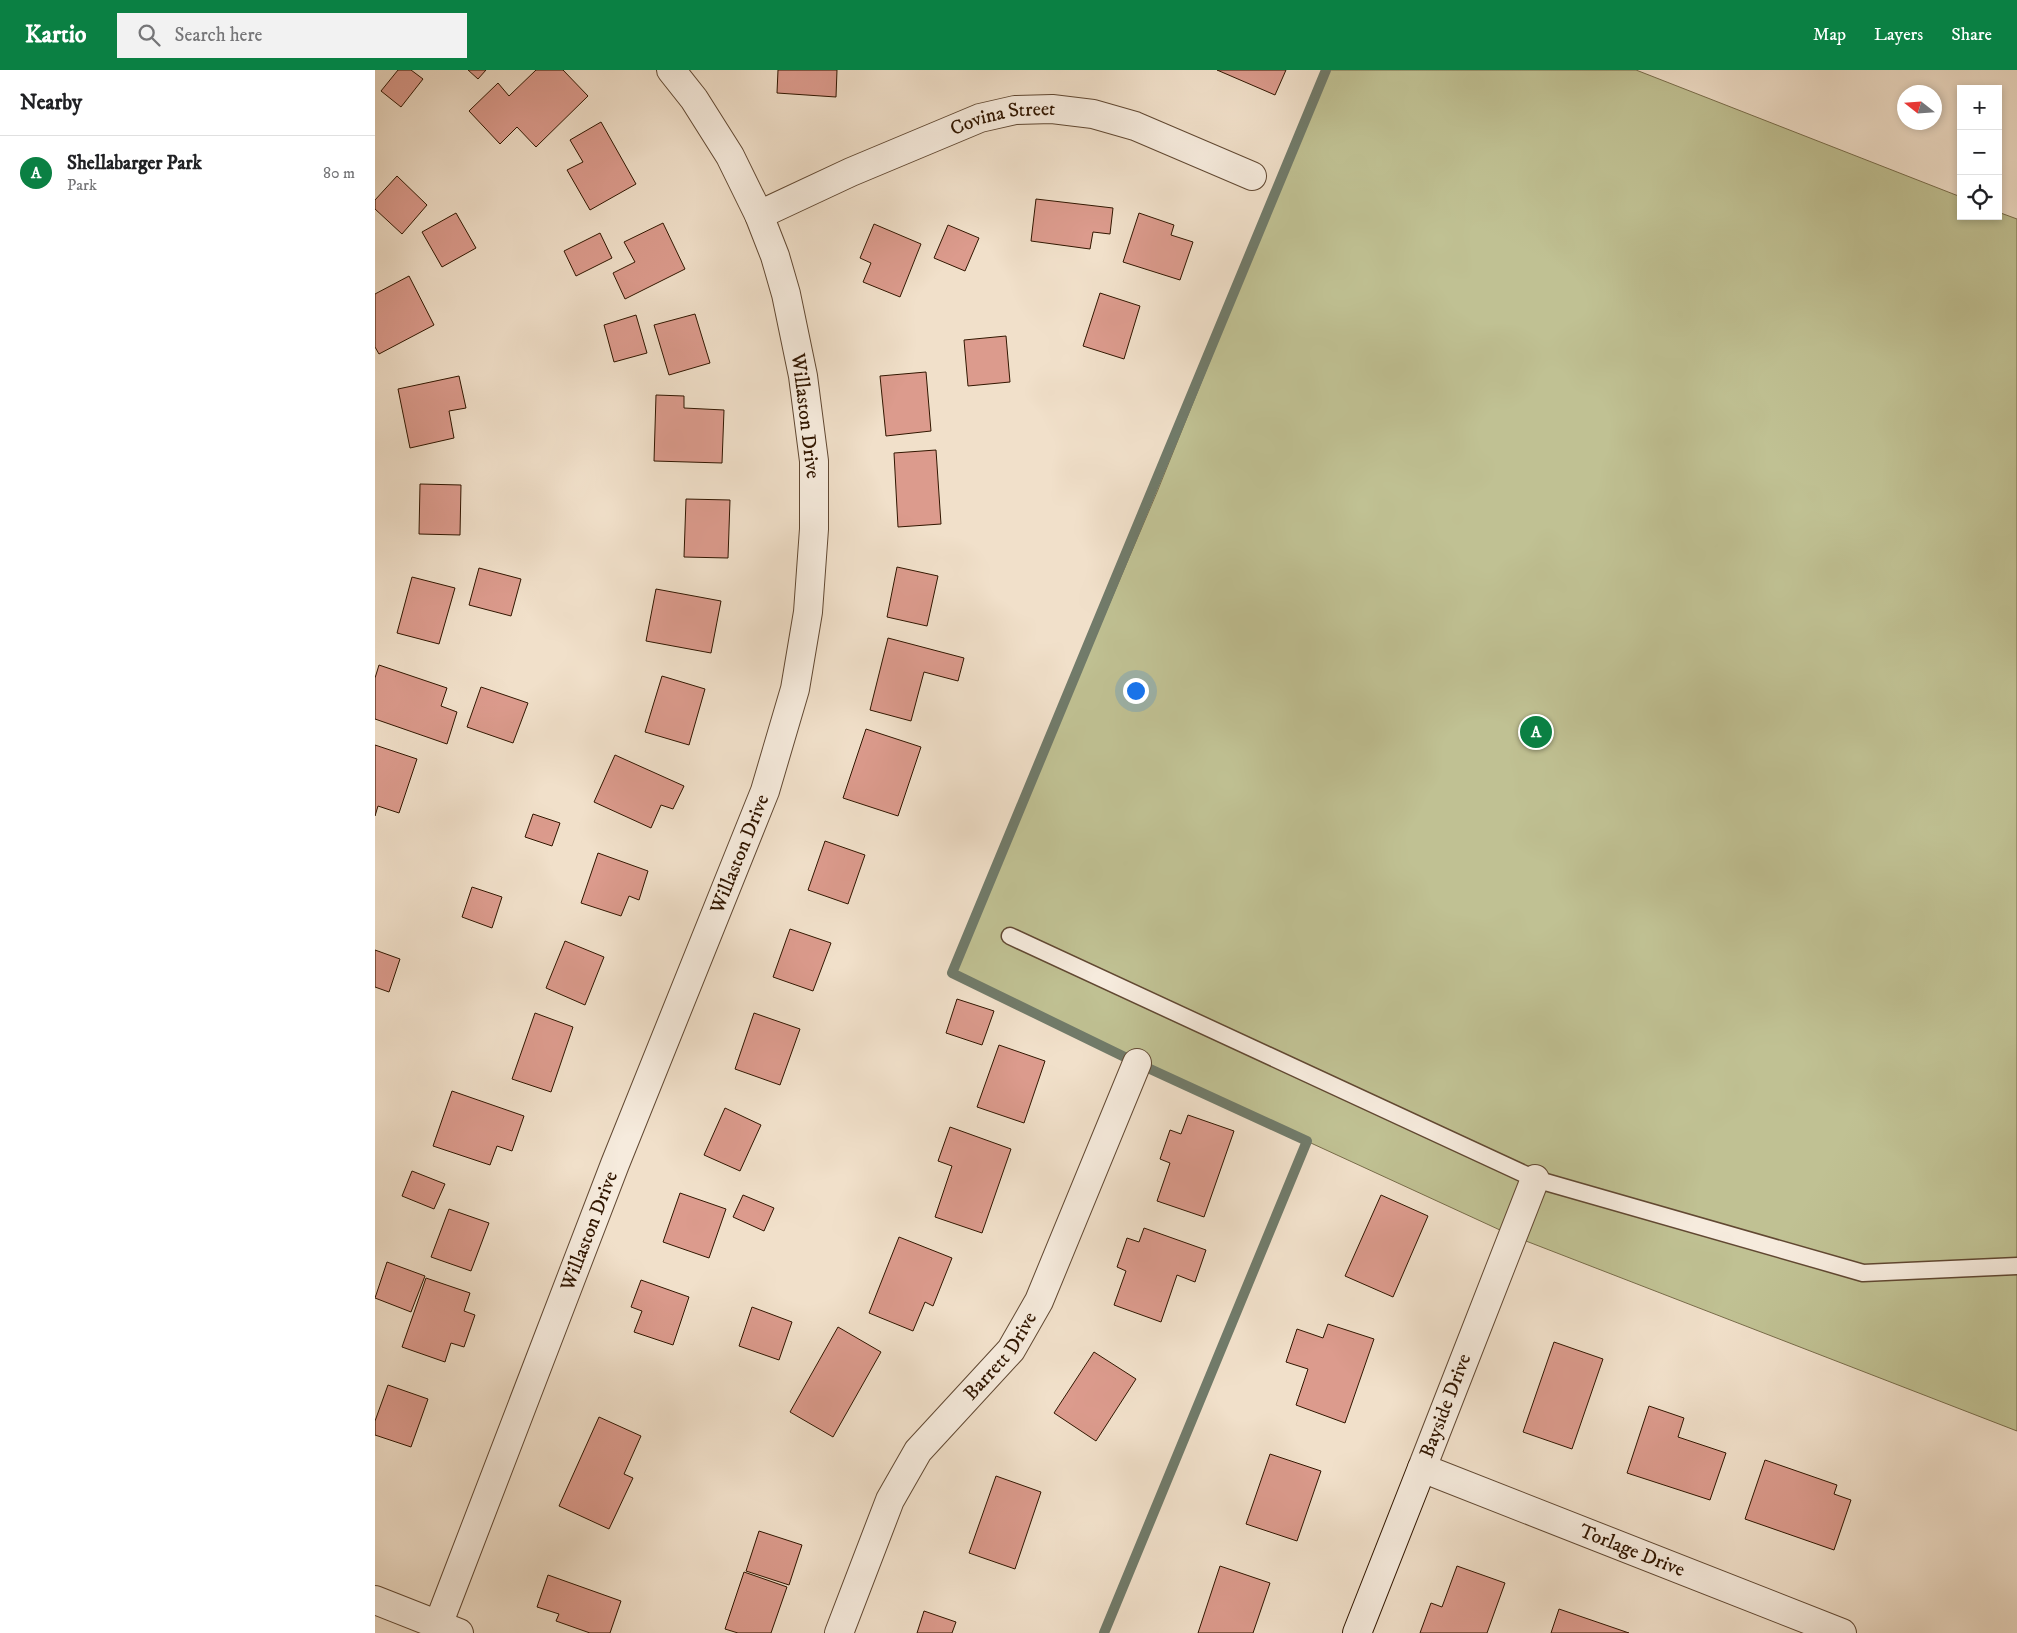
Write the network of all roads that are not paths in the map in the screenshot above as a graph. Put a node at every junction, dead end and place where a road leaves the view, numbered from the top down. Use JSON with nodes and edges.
{"nodes":[{"id":1,"x":671,"y":70,"type":"edge"},
{"id":2,"x":1253,"y":176,"type":"dead end"},
{"id":3,"x":759,"y":215,"type":"junction"},
{"id":4,"x":1011,"y":936,"type":"dead end"},
{"id":5,"x":1137,"y":1063,"type":"dead end"},
{"id":6,"x":1535,"y":1179,"type":"junction"},
{"id":7,"x":2017,"y":1266,"type":"edge"},
{"id":8,"x":1422,"y":1468,"type":"junction"},
{"id":9,"x":375,"y":1600,"type":"edge"},
{"id":10,"x":449,"y":1629,"type":"edge"},
{"id":11,"x":839,"y":1633,"type":"edge"},
{"id":12,"x":1357,"y":1633,"type":"edge"},
{"id":13,"x":1842,"y":1633,"type":"edge"}],
"edges":[{"from":1,"to":3,"type":"street","name":"Willaston Drive"},
{"from":2,"to":3,"type":"street","name":"Covina Street"},
{"from":3,"to":10,"type":"street","name":"Willaston Drive"},
{"from":4,"to":6,"type":"lane"},
{"from":5,"to":11,"type":"street","name":"Barrett Drive"},
{"from":6,"to":7,"type":"lane"},
{"from":6,"to":8,"type":"street","name":"Bayside Drive"},
{"from":8,"to":12,"type":"street","name":"Bayside Drive"},
{"from":8,"to":13,"type":"street","name":"Torlage Drive"},
{"from":9,"to":10,"type":"street"}]}
